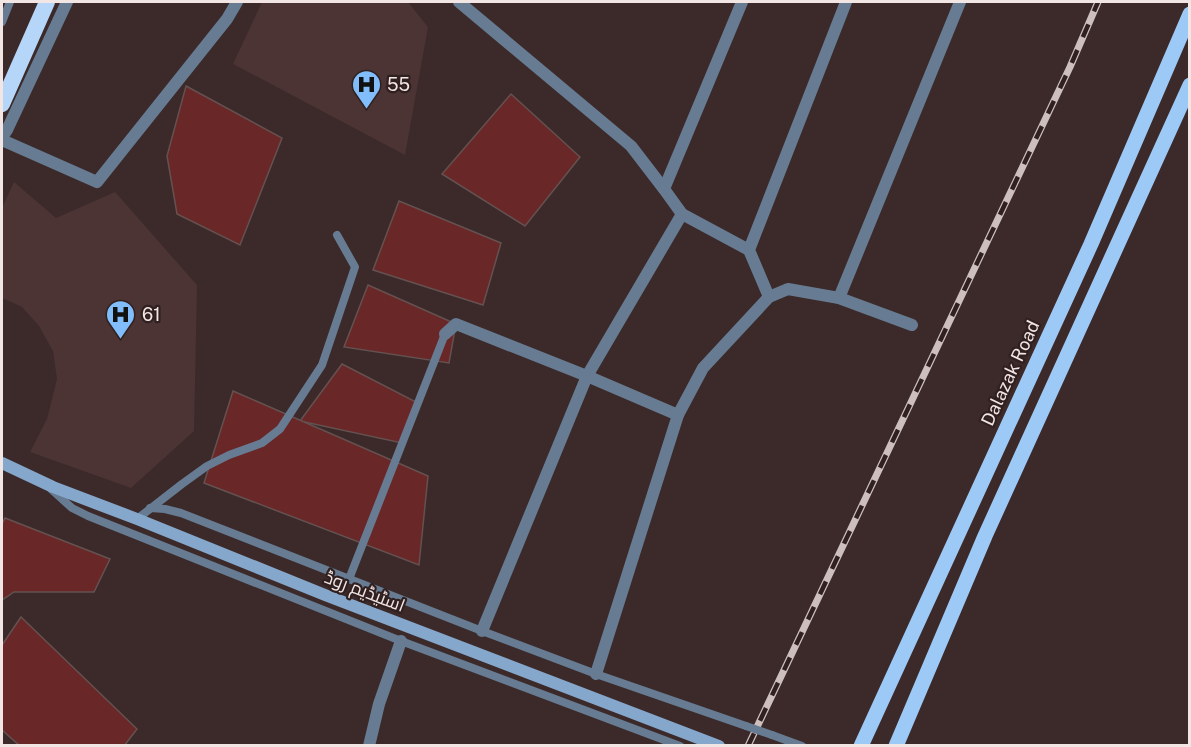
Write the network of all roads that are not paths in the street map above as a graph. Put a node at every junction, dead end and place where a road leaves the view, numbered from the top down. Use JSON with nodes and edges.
{"nodes":[{"id":1,"x":10,"y":2,"type":"edge"},
{"id":2,"x":47,"y":2,"type":"edge"},
{"id":3,"x":67,"y":2,"type":"edge"},
{"id":4,"x":237,"y":2,"type":"edge"},
{"id":5,"x":459,"y":2,"type":"edge"},
{"id":6,"x":742,"y":2,"type":"edge"},
{"id":7,"x":846,"y":2,"type":"edge"},
{"id":8,"x":960,"y":2,"type":"edge"},
{"id":9,"x":1190,"y":14,"type":"edge"},
{"id":10,"x":2,"y":22,"type":"edge"},
{"id":11,"x":1190,"y":85,"type":"edge"},
{"id":12,"x":2,"y":104,"type":"edge"},
{"id":13,"x":2,"y":138,"type":"edge"},
{"id":14,"x":664,"y":189,"type":"junction"},
{"id":15,"x":682,"y":214,"type":"junction"},
{"id":16,"x":337,"y":235,"type":"dead end"},
{"id":17,"x":749,"y":250,"type":"junction"},
{"id":18,"x":769,"y":297,"type":"junction"},
{"id":19,"x":839,"y":298,"type":"junction"},
{"id":20,"x":912,"y":326,"type":"dead end"},
{"id":21,"x":445,"y":334,"type":"joint"},
{"id":22,"x":587,"y":376,"type":"junction"},
{"id":23,"x":678,"y":415,"type":"junction"},
{"id":24,"x":2,"y":463,"type":"edge"},
{"id":25,"x":45,"y":483,"type":"junction"},
{"id":26,"x":150,"y":508,"type":"junction"},
{"id":27,"x":136,"y":519,"type":"junction"},
{"id":28,"x":349,"y":579,"type":"junction"},
{"id":29,"x":482,"y":631,"type":"junction"},
{"id":30,"x":401,"y":641,"type":"junction"},
{"id":31,"x":596,"y":674,"type":"junction"},
{"id":32,"x":860,"y":745,"type":"edge"},
{"id":33,"x":369,"y":746,"type":"edge"},
{"id":34,"x":680,"y":746,"type":"edge"},
{"id":35,"x":719,"y":746,"type":"edge"},
{"id":36,"x":802,"y":746,"type":"edge"},
{"id":37,"x":896,"y":746,"type":"edge"}],
"edges":[{"from":1,"to":10,"type":"lane"},
{"from":2,"to":12,"type":"highway"},
{"from":3,"to":13,"type":"street"},
{"from":4,"to":13,"type":"street"},
{"from":5,"to":14,"type":"street"},
{"from":6,"to":14,"type":"street"},
{"from":7,"to":17,"type":"street"},
{"from":8,"to":19,"type":"street"},
{"from":9,"to":32,"type":"main road","name":"Dalazak Road"},
{"from":11,"to":37,"type":"main road"},
{"from":14,"to":15,"type":"street"},
{"from":15,"to":17,"type":"street"},
{"from":15,"to":22,"type":"street"},
{"from":16,"to":26,"type":"lane"},
{"from":17,"to":18,"type":"street"},
{"from":18,"to":19,"type":"street"},
{"from":18,"to":23,"type":"street"},
{"from":19,"to":20,"type":"street"},
{"from":21,"to":22,"type":"street"},
{"from":21,"to":28,"type":"lane"},
{"from":22,"to":23,"type":"street"},
{"from":22,"to":29,"type":"street"},
{"from":23,"to":31,"type":"street"},
{"from":24,"to":25,"type":"main road","name":"اسٹیڈیم روڈ"},
{"from":25,"to":27,"type":"main road","name":"اسٹیڈیم روڈ"},
{"from":25,"to":30,"type":"lane"},
{"from":26,"to":27,"type":"lane"},
{"from":26,"to":28,"type":"lane"},
{"from":27,"to":35,"type":"main road","name":"اسٹیڈیم روڈ"},
{"from":28,"to":29,"type":"lane"},
{"from":29,"to":31,"type":"lane"},
{"from":30,"to":33,"type":"street"},
{"from":30,"to":34,"type":"lane"},
{"from":31,"to":36,"type":"lane","bridge":true}]}
